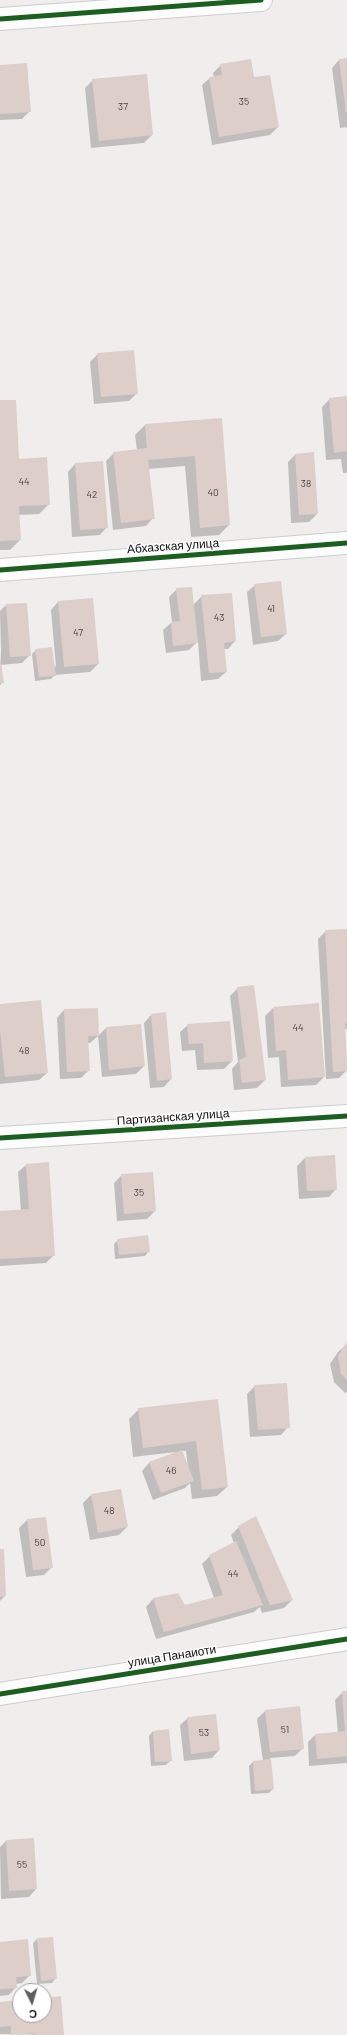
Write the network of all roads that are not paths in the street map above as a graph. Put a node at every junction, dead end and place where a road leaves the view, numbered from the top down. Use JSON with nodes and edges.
{"nodes":[{"id":1,"x":261,"y":0,"type":"edge"},
{"id":2,"x":0,"y":19,"type":"edge"},
{"id":3,"x":347,"y":543,"type":"edge"},
{"id":4,"x":0,"y":570,"type":"edge"},
{"id":5,"x":347,"y":1116,"type":"edge"},
{"id":6,"x":0,"y":1138,"type":"edge"},
{"id":7,"x":347,"y":1639,"type":"edge"},
{"id":8,"x":0,"y":1694,"type":"edge"}],
"edges":[{"from":1,"to":2,"type":"street"},
{"from":3,"to":4,"type":"street","name":"Абхазская улица"},
{"from":5,"to":6,"type":"street","name":"Партизанская улица"},
{"from":7,"to":8,"type":"street","name":"улица Панаиоти"}]}
